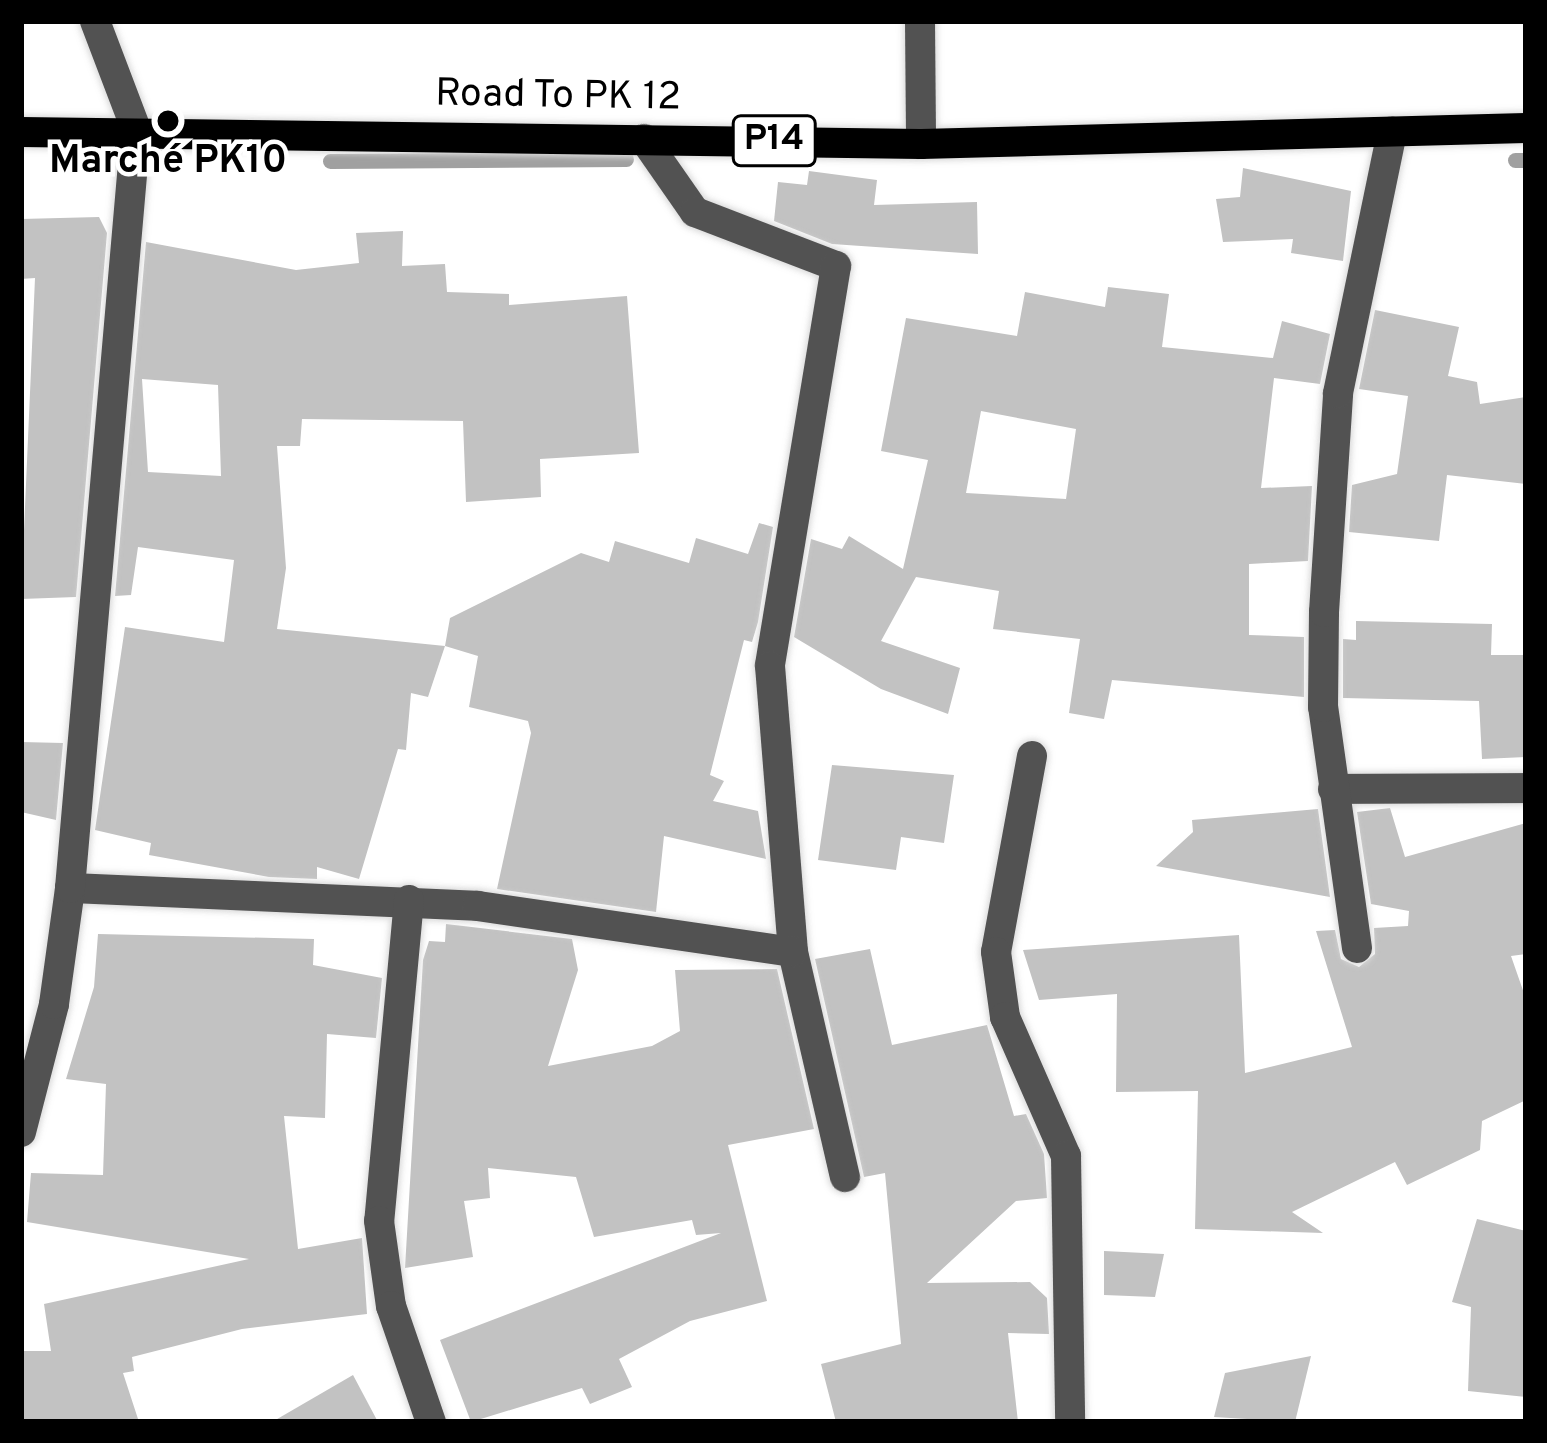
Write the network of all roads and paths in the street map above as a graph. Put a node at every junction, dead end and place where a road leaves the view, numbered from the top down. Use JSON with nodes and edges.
{"nodes":[{"id":1,"x":95,"y":21,"type":"edge"},
{"id":2,"x":920,"y":21,"type":"edge"},
{"id":3,"x":1526,"y":128,"type":"edge"},
{"id":4,"x":136,"y":129,"type":"junction"},
{"id":5,"x":21,"y":132,"type":"edge"},
{"id":6,"x":1393,"y":132,"type":"junction"},
{"id":7,"x":644,"y":139,"type":"junction"},
{"id":8,"x":921,"y":144,"type":"junction"},
{"id":9,"x":1032,"y":756,"type":"dead end"},
{"id":10,"x":1334,"y":788,"type":"junction"},
{"id":11,"x":1526,"y":788,"type":"edge"},
{"id":12,"x":70,"y":888,"type":"junction"},
{"id":13,"x":409,"y":900,"type":"junction"},
{"id":14,"x":1357,"y":948,"type":"dead end"},
{"id":15,"x":793,"y":952,"type":"junction"},
{"id":16,"x":21,"y":1132,"type":"edge"},
{"id":17,"x":845,"y":1177,"type":"dead end"},
{"id":18,"x":431,"y":1422,"type":"edge"},
{"id":19,"x":1070,"y":1422,"type":"edge"}],
"edges":[{"from":1,"to":4,"type":"street"},
{"from":2,"to":8,"type":"street"},
{"from":3,"to":6,"type":"main road","name":"Road To PK 12","number":"P14"},
{"from":4,"to":5,"type":"main road","name":"Road To PK 12","number":"P14"},
{"from":4,"to":7,"type":"main road","name":"Road To PK 12","number":"P14"},
{"from":4,"to":12,"type":"street"},
{"from":6,"to":8,"type":"main road","name":"Road To PK 12","number":"P14"},
{"from":6,"to":10,"type":"street"},
{"from":7,"to":8,"type":"main road","name":"Road To PK 12","number":"P14"},
{"from":7,"to":15,"type":"street"},
{"from":9,"to":19,"type":"street"},
{"from":10,"to":11,"type":"street"},
{"from":10,"to":14,"type":"street"},
{"from":12,"to":13,"type":"street"},
{"from":12,"to":16,"type":"street"},
{"from":13,"to":15,"type":"street"},
{"from":13,"to":18,"type":"street"},
{"from":15,"to":17,"type":"street"}]}
